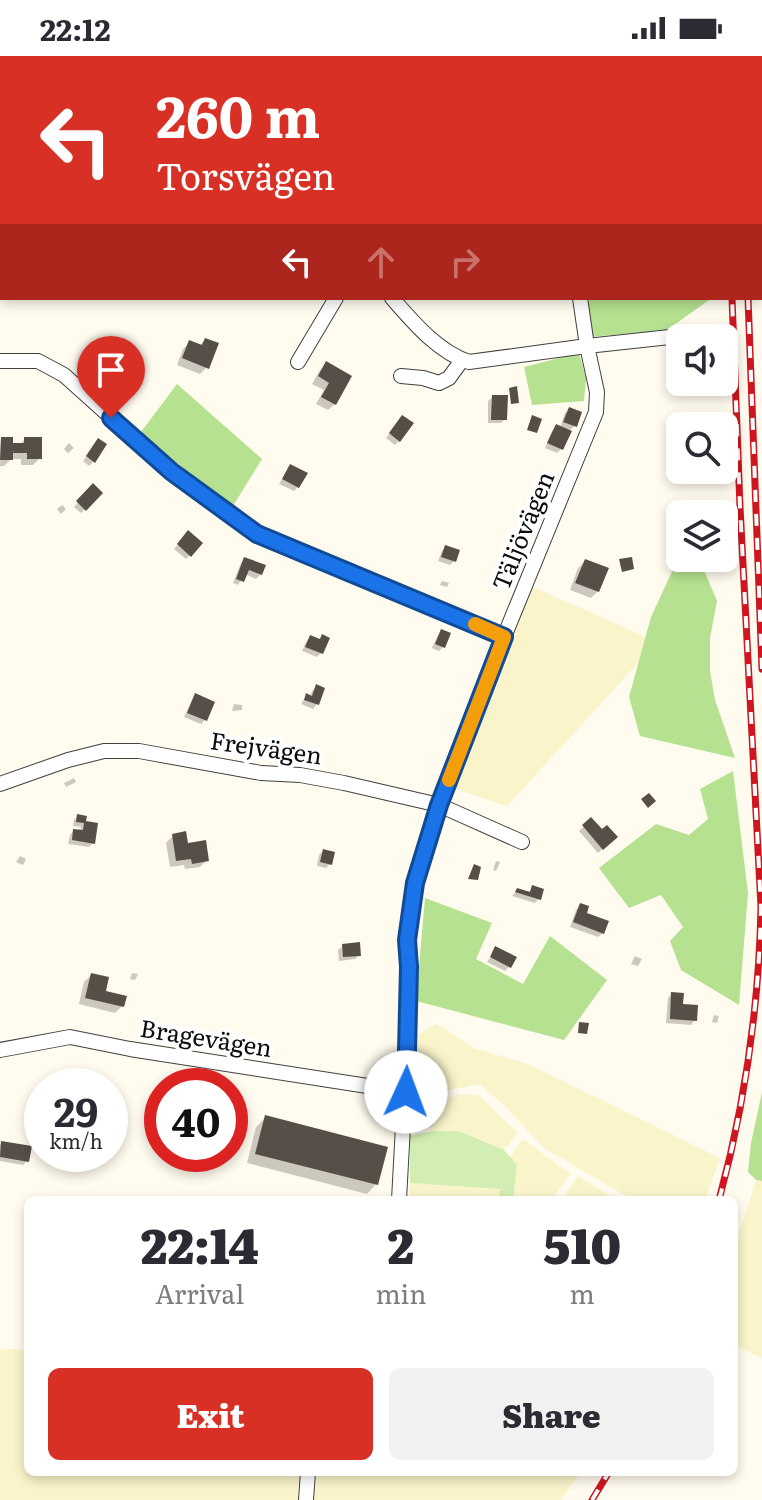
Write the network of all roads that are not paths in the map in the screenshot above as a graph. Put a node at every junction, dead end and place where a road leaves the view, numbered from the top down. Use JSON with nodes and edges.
{"nodes":[{"id":1,"x":335,"y":300,"type":"edge"},
{"id":2,"x":394,"y":300,"type":"edge"},
{"id":3,"x":580,"y":300,"type":"edge"},
{"id":4,"x":666,"y":337,"type":"edge"},
{"id":5,"x":587,"y":346,"type":"junction"},
{"id":6,"x":462,"y":360,"type":"junction"},
{"id":7,"x":0,"y":361,"type":"edge"},
{"id":8,"x":298,"y":362,"type":"dead end"},
{"id":9,"x":401,"y":376,"type":"dead end"},
{"id":10,"x":504,"y":637,"type":"junction"},
{"id":11,"x":0,"y":784,"type":"edge"},
{"id":12,"x":439,"y":805,"type":"junction"},
{"id":13,"x":522,"y":842,"type":"dead end"},
{"id":14,"x":0,"y":1050,"type":"edge"},
{"id":15,"x":406,"y":1092,"type":"junction"},
{"id":16,"x":399,"y":1196,"type":"edge"},
{"id":17,"x":308,"y":1476,"type":"edge"},
{"id":18,"x":306,"y":1500,"type":"edge"}],
"edges":[{"from":1,"to":8,"type":"street"},
{"from":2,"to":6,"type":"street"},
{"from":3,"to":5,"type":"street","name":"Täljövägen"},
{"from":4,"to":5,"type":"street"},
{"from":5,"to":6,"type":"street"},
{"from":5,"to":10,"type":"street","name":"Täljövägen"},
{"from":6,"to":9,"type":"street"},
{"from":7,"to":10,"type":"street"},
{"from":10,"to":12,"type":"street","name":"Täljövägen"},
{"from":11,"to":12,"type":"street","name":"Frejvägen"},
{"from":12,"to":13,"type":"street","name":"Frejvägen"},
{"from":12,"to":15,"type":"street","name":"Täljövägen"},
{"from":14,"to":15,"type":"street","name":"Bragevägen"},
{"from":15,"to":16,"type":"street","name":"Täljövägen"},
{"from":17,"to":18,"type":"street"}]}
